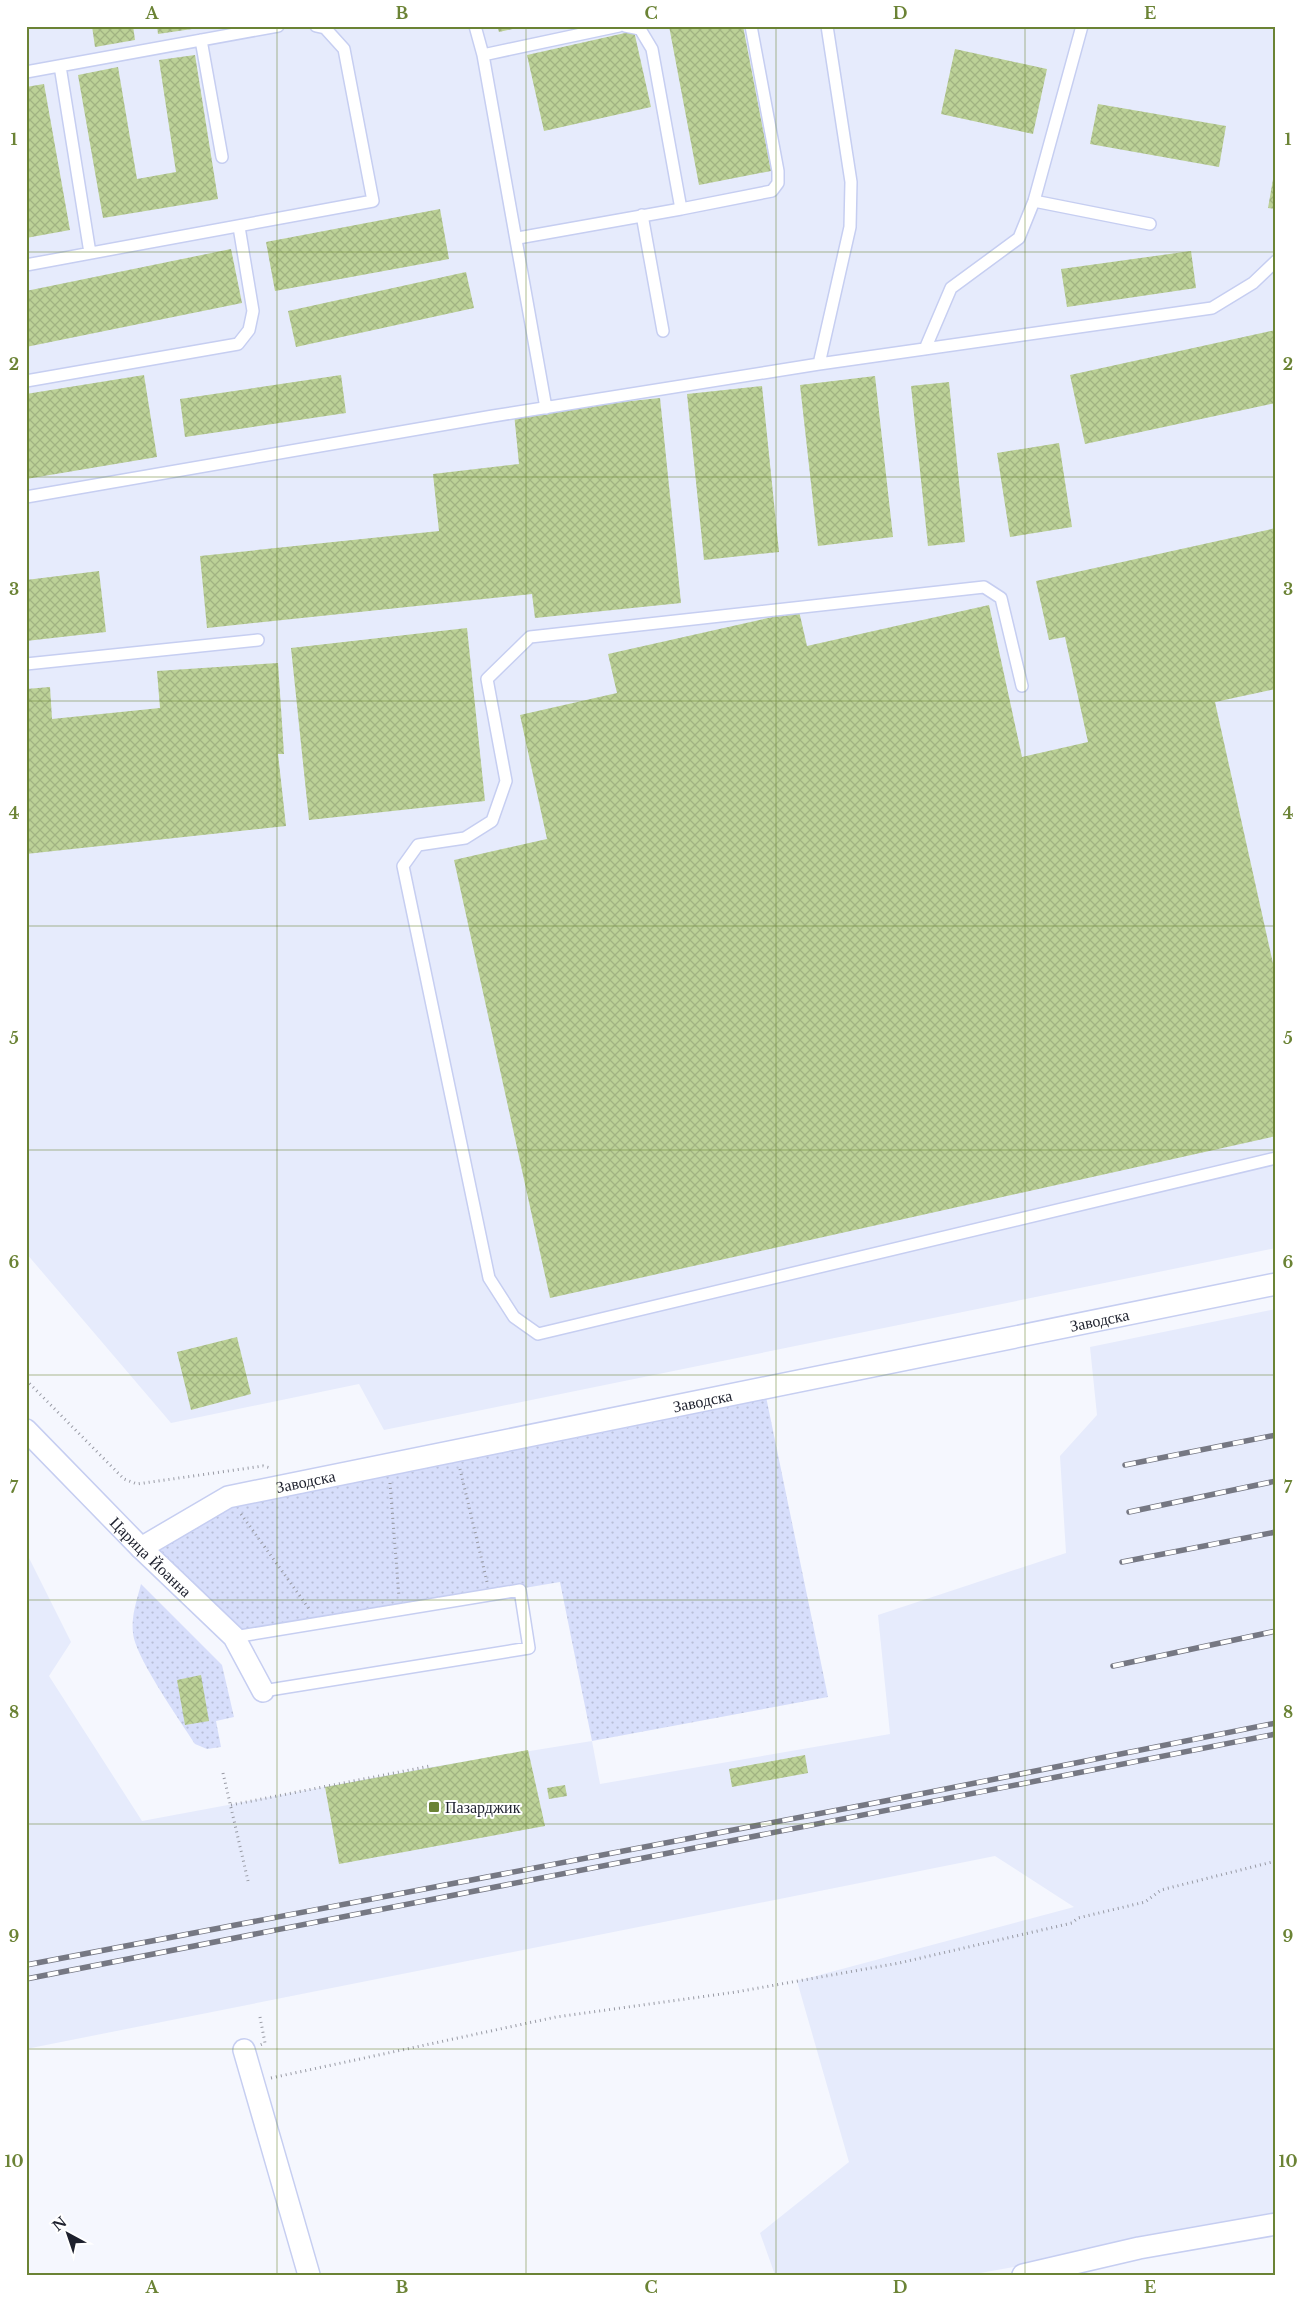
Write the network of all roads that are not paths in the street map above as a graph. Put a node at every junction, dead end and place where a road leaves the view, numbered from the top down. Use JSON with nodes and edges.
{"nodes":[{"id":1,"x":278,"y":26,"type":"edge"},
{"id":2,"x":316,"y":26,"type":"edge"},
{"id":3,"x":475,"y":26,"type":"edge"},
{"id":4,"x":620,"y":26,"type":"edge"},
{"id":5,"x":624,"y":26,"type":"edge"},
{"id":6,"x":751,"y":26,"type":"edge"},
{"id":7,"x":827,"y":26,"type":"edge"},
{"id":8,"x":1082,"y":26,"type":"edge"},
{"id":9,"x":202,"y":40,"type":"junction"},
{"id":10,"x":483,"y":55,"type":"junction"},
{"id":11,"x":60,"y":66,"type":"junction"},
{"id":12,"x":26,"y":72,"type":"edge"},
{"id":13,"x":222,"y":157,"type":"dead end"},
{"id":14,"x":1034,"y":201,"type":"junction"},
{"id":15,"x":681,"y":208,"type":"junction"},
{"id":16,"x":642,"y":215,"type":"junction"},
{"id":17,"x":1150,"y":224,"type":"dead end"},
{"id":18,"x":240,"y":227,"type":"junction"},
{"id":19,"x":518,"y":238,"type":"junction"},
{"id":20,"x":90,"y":252,"type":"junction"},
{"id":21,"x":1276,"y":261,"type":"edge"},
{"id":22,"x":26,"y":265,"type":"edge"},
{"id":23,"x":663,"y":332,"type":"dead end"},
{"id":24,"x":924,"y":349,"type":"junction"},
{"id":25,"x":819,"y":364,"type":"junction"},
{"id":26,"x":26,"y":381,"type":"edge"},
{"id":27,"x":546,"y":408,"type":"junction"},
{"id":28,"x":26,"y":497,"type":"edge"},
{"id":29,"x":258,"y":640,"type":"dead end"},
{"id":30,"x":26,"y":664,"type":"edge"},
{"id":31,"x":1022,"y":686,"type":"dead end"},
{"id":32,"x":1276,"y":1158,"type":"edge"},
{"id":33,"x":1276,"y":1284,"type":"edge"},
{"id":34,"x":26,"y":1430,"type":"edge"},
{"id":35,"x":141,"y":1548,"type":"junction"},
{"id":36,"x":234,"y":1636,"type":"junction"},
{"id":37,"x":263,"y":1691,"type":"joint"},
{"id":38,"x":244,"y":2050,"type":"dead end"},
{"id":39,"x":1276,"y":2224,"type":"edge"},
{"id":40,"x":309,"y":2275,"type":"edge"},
{"id":41,"x":1023,"y":2275,"type":"edge"}],
"edges":[{"from":1,"to":9,"type":"lane"},
{"from":2,"to":18,"type":"lane"},
{"from":3,"to":10,"type":"lane"},
{"from":4,"to":10,"type":"lane"},
{"from":5,"to":15,"type":"lane"},
{"from":6,"to":15,"type":"lane"},
{"from":7,"to":25,"type":"lane"},
{"from":8,"to":14,"type":"lane"},
{"from":9,"to":11,"type":"lane"},
{"from":9,"to":13,"type":"lane"},
{"from":10,"to":19,"type":"lane"},
{"from":11,"to":12,"type":"lane"},
{"from":11,"to":20,"type":"lane"},
{"from":14,"to":17,"type":"lane"},
{"from":14,"to":24,"type":"lane"},
{"from":15,"to":16,"type":"lane"},
{"from":16,"to":19,"type":"lane"},
{"from":16,"to":23,"type":"lane"},
{"from":18,"to":20,"type":"lane"},
{"from":18,"to":26,"type":"lane"},
{"from":19,"to":27,"type":"lane"},
{"from":20,"to":22,"type":"lane"},
{"from":21,"to":24,"type":"lane"},
{"from":24,"to":25,"type":"lane"},
{"from":25,"to":27,"type":"lane"},
{"from":27,"to":28,"type":"lane"},
{"from":29,"to":30,"type":"lane"},
{"from":31,"to":32,"type":"lane"},
{"from":33,"to":35,"type":"street","name":"Заводска"},
{"from":34,"to":35,"type":"street","name":"Царица Йоанна"},
{"from":35,"to":36,"type":"street","name":"Царица Йоанна"},
{"from":36,"to":37,"type":"street","name":"Царица Йоанна"},
{"from":36,"to":37,"type":"lane"},
{"from":38,"to":40,"type":"street"},
{"from":39,"to":41,"type":"street"}]}
